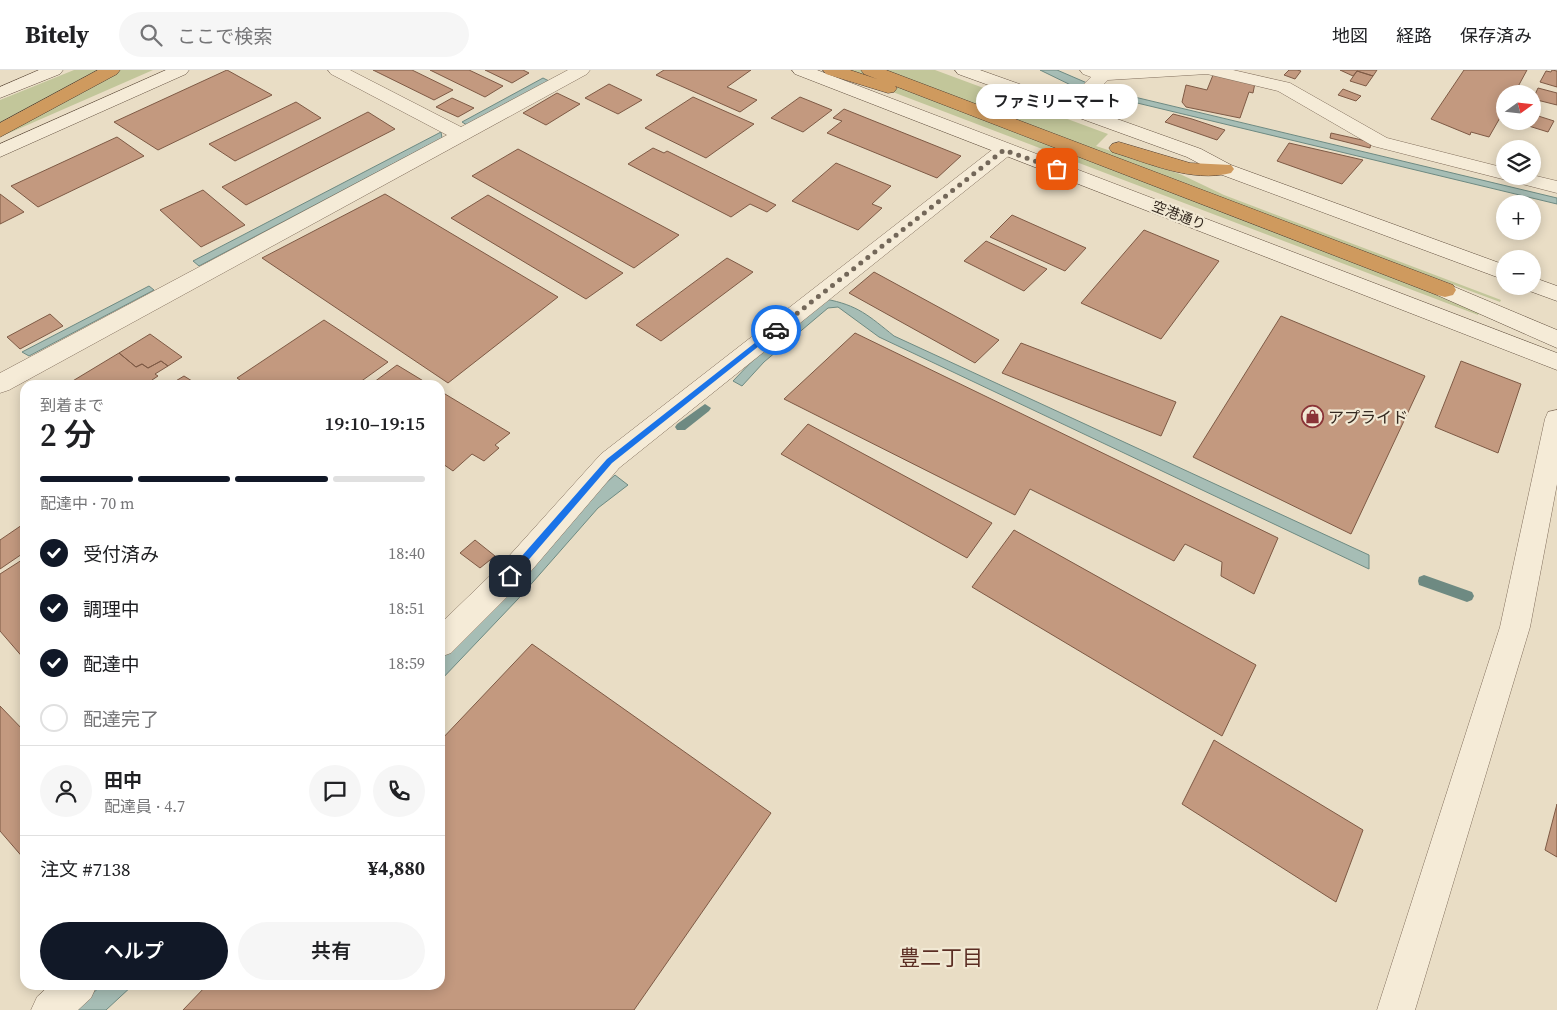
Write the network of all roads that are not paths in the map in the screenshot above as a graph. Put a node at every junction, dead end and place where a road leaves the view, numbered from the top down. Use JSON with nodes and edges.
{"nodes":[{"id":1,"x":54,"y":70,"type":"edge"},
{"id":2,"x":86,"y":70,"type":"edge"},
{"id":3,"x":111,"y":70,"type":"edge"},
{"id":4,"x":180,"y":70,"type":"edge"},
{"id":5,"x":337,"y":70,"type":"edge"},
{"id":6,"x":581,"y":70,"type":"edge"},
{"id":7,"x":801,"y":70,"type":"edge"},
{"id":8,"x":832,"y":70,"type":"edge"},
{"id":9,"x":870,"y":70,"type":"edge"},
{"id":10,"x":909,"y":70,"type":"edge"},
{"id":11,"x":964,"y":70,"type":"edge"},
{"id":12,"x":1203,"y":70,"type":"edge"},
{"id":13,"x":1211,"y":70,"type":"edge"},
{"id":14,"x":1092,"y":80,"type":"edge"},
{"id":15,"x":0,"y":92,"type":"edge"},
{"id":16,"x":1069,"y":109,"type":"junction"},
{"id":17,"x":0,"y":116,"type":"edge"},
{"id":18,"x":1000,"y":120,"type":"junction"},
{"id":19,"x":0,"y":131,"type":"edge"},
{"id":20,"x":462,"y":135,"type":"junction"},
{"id":21,"x":1004,"y":150,"type":"junction"},
{"id":22,"x":0,"y":152,"type":"edge"},
{"id":23,"x":1224,"y":169,"type":"junction"},
{"id":24,"x":1496,"y":172,"type":"edge"},
{"id":25,"x":1541,"y":183,"type":"edge"},
{"id":26,"x":1557,"y":187,"type":"edge"},
{"id":27,"x":1496,"y":270,"type":"edge"},
{"id":28,"x":1541,"y":288,"type":"edge"},
{"id":29,"x":1445,"y":290,"type":"joint"},
{"id":30,"x":1557,"y":294,"type":"edge"},
{"id":31,"x":1557,"y":340,"type":"edge"},
{"id":32,"x":1557,"y":362,"type":"edge"},
{"id":33,"x":3,"y":378,"type":"edge"},
{"id":34,"x":1557,"y":418,"type":"edge"},
{"id":35,"x":445,"y":639,"type":"edge"},
{"id":36,"x":72,"y":990,"type":"edge"},
{"id":37,"x":50,"y":1010,"type":"edge"},
{"id":38,"x":1396,"y":1010,"type":"edge"}],
"edges":[{"from":1,"to":15,"type":"street"},
{"from":2,"to":17,"type":"highway"},
{"from":3,"to":19,"type":"highway"},
{"from":4,"to":22,"type":"street"},
{"from":5,"to":20,"type":"street"},
{"from":6,"to":20,"type":"street"},
{"from":7,"to":21,"type":"street","name":"空港通り"},
{"from":8,"to":18,"type":"highway"},
{"from":9,"to":18,"type":"highway"},
{"from":10,"to":23,"type":"highway"},
{"from":11,"to":16,"type":"street"},
{"from":12,"to":14,"type":"street"},
{"from":13,"to":24,"type":"street"},
{"from":14,"to":16,"type":"street"},
{"from":16,"to":23,"type":"street"},
{"from":18,"to":29,"type":"highway"},
{"from":20,"to":33,"type":"street"},
{"from":21,"to":32,"type":"street","name":"空港通り"},
{"from":21,"to":35,"type":"street"},
{"from":23,"to":27,"type":"street"},
{"from":25,"to":26,"type":"street"},
{"from":28,"to":30,"type":"street"},
{"from":29,"to":31,"type":"street"},
{"from":34,"to":38,"type":"street"},
{"from":36,"to":37,"type":"street"}]}
